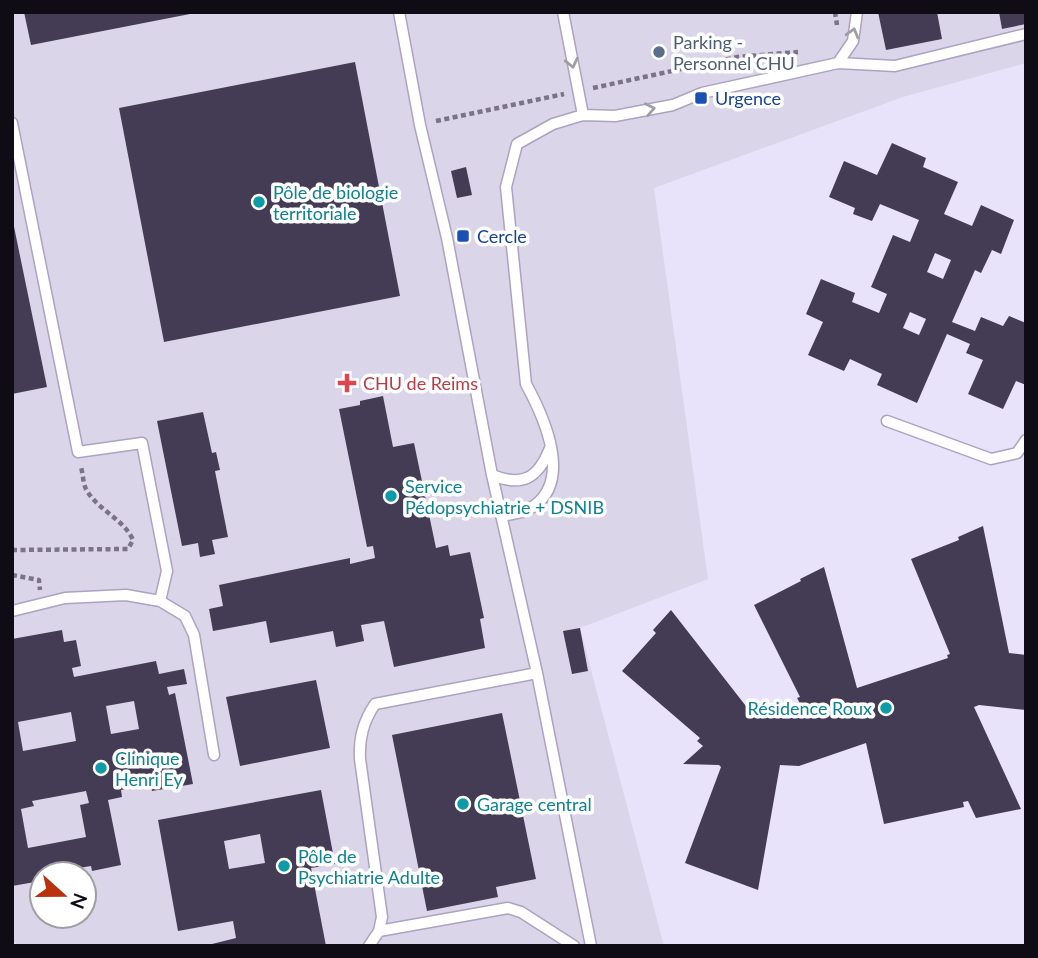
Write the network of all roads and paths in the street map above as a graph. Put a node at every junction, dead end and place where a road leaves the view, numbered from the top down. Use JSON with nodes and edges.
{"nodes":[{"id":1,"x":399,"y":12,"type":"edge"},
{"id":2,"x":563,"y":12,"type":"edge"},
{"id":3,"x":835,"y":12,"type":"edge"},
{"id":4,"x":857,"y":12,"type":"edge"},
{"id":5,"x":837,"y":26,"type":"dead end"},
{"id":6,"x":1026,"y":34,"type":"edge"},
{"id":7,"x":806,"y":52,"type":"dead end"},
{"id":8,"x":838,"y":63,"type":"junction"},
{"id":9,"x":578,"y":91,"type":"junction"},
{"id":10,"x":583,"y":114,"type":"junction"},
{"id":11,"x":438,"y":121,"type":"dead end"},
{"id":12,"x":12,"y":123,"type":"edge"},
{"id":13,"x":887,"y":421,"type":"dead end"},
{"id":14,"x":1026,"y":440,"type":"edge"},
{"id":15,"x":552,"y":445,"type":"junction"},
{"id":16,"x":78,"y":452,"type":"junction"},
{"id":17,"x":492,"y":475,"type":"junction"},
{"id":18,"x":502,"y":516,"type":"junction"},
{"id":19,"x":12,"y":550,"type":"edge"},
{"id":20,"x":12,"y":575,"type":"edge"},
{"id":21,"x":160,"y":601,"type":"junction"},
{"id":22,"x":42,"y":604,"type":"junction"},
{"id":23,"x":12,"y":611,"type":"edge"},
{"id":24,"x":537,"y":673,"type":"junction"},
{"id":25,"x":214,"y":755,"type":"dead end"},
{"id":26,"x":379,"y":931,"type":"junction"},
{"id":27,"x":369,"y":946,"type":"edge"},
{"id":28,"x":574,"y":946,"type":"edge"},
{"id":29,"x":591,"y":946,"type":"edge"}],
"edges":[{"from":1,"to":17,"type":"lane"},
{"from":2,"to":9,"type":"lane","one_way":true},
{"from":3,"to":5,"type":"path"},
{"from":8,"to":4,"type":"lane","one_way":true},
{"from":6,"to":8,"type":"lane"},
{"from":7,"to":9,"type":"path"},
{"from":10,"to":8,"type":"lane","one_way":true},
{"from":9,"to":10,"type":"lane"},
{"from":9,"to":11,"type":"path"},
{"from":10,"to":15,"type":"lane"},
{"from":12,"to":16,"type":"lane"},
{"from":13,"to":14,"type":"lane"},
{"from":15,"to":17,"type":"lane"},
{"from":15,"to":18,"type":"lane"},
{"from":16,"to":19,"type":"path"},
{"from":16,"to":21,"type":"lane"},
{"from":17,"to":18,"type":"lane"},
{"from":18,"to":24,"type":"lane"},
{"from":20,"to":22,"type":"path"},
{"from":21,"to":22,"type":"lane"},
{"from":21,"to":25,"type":"lane"},
{"from":22,"to":23,"type":"lane"},
{"from":24,"to":26,"type":"lane"},
{"from":24,"to":29,"type":"lane"},
{"from":26,"to":27,"type":"lane"},
{"from":26,"to":28,"type":"lane"}]}
